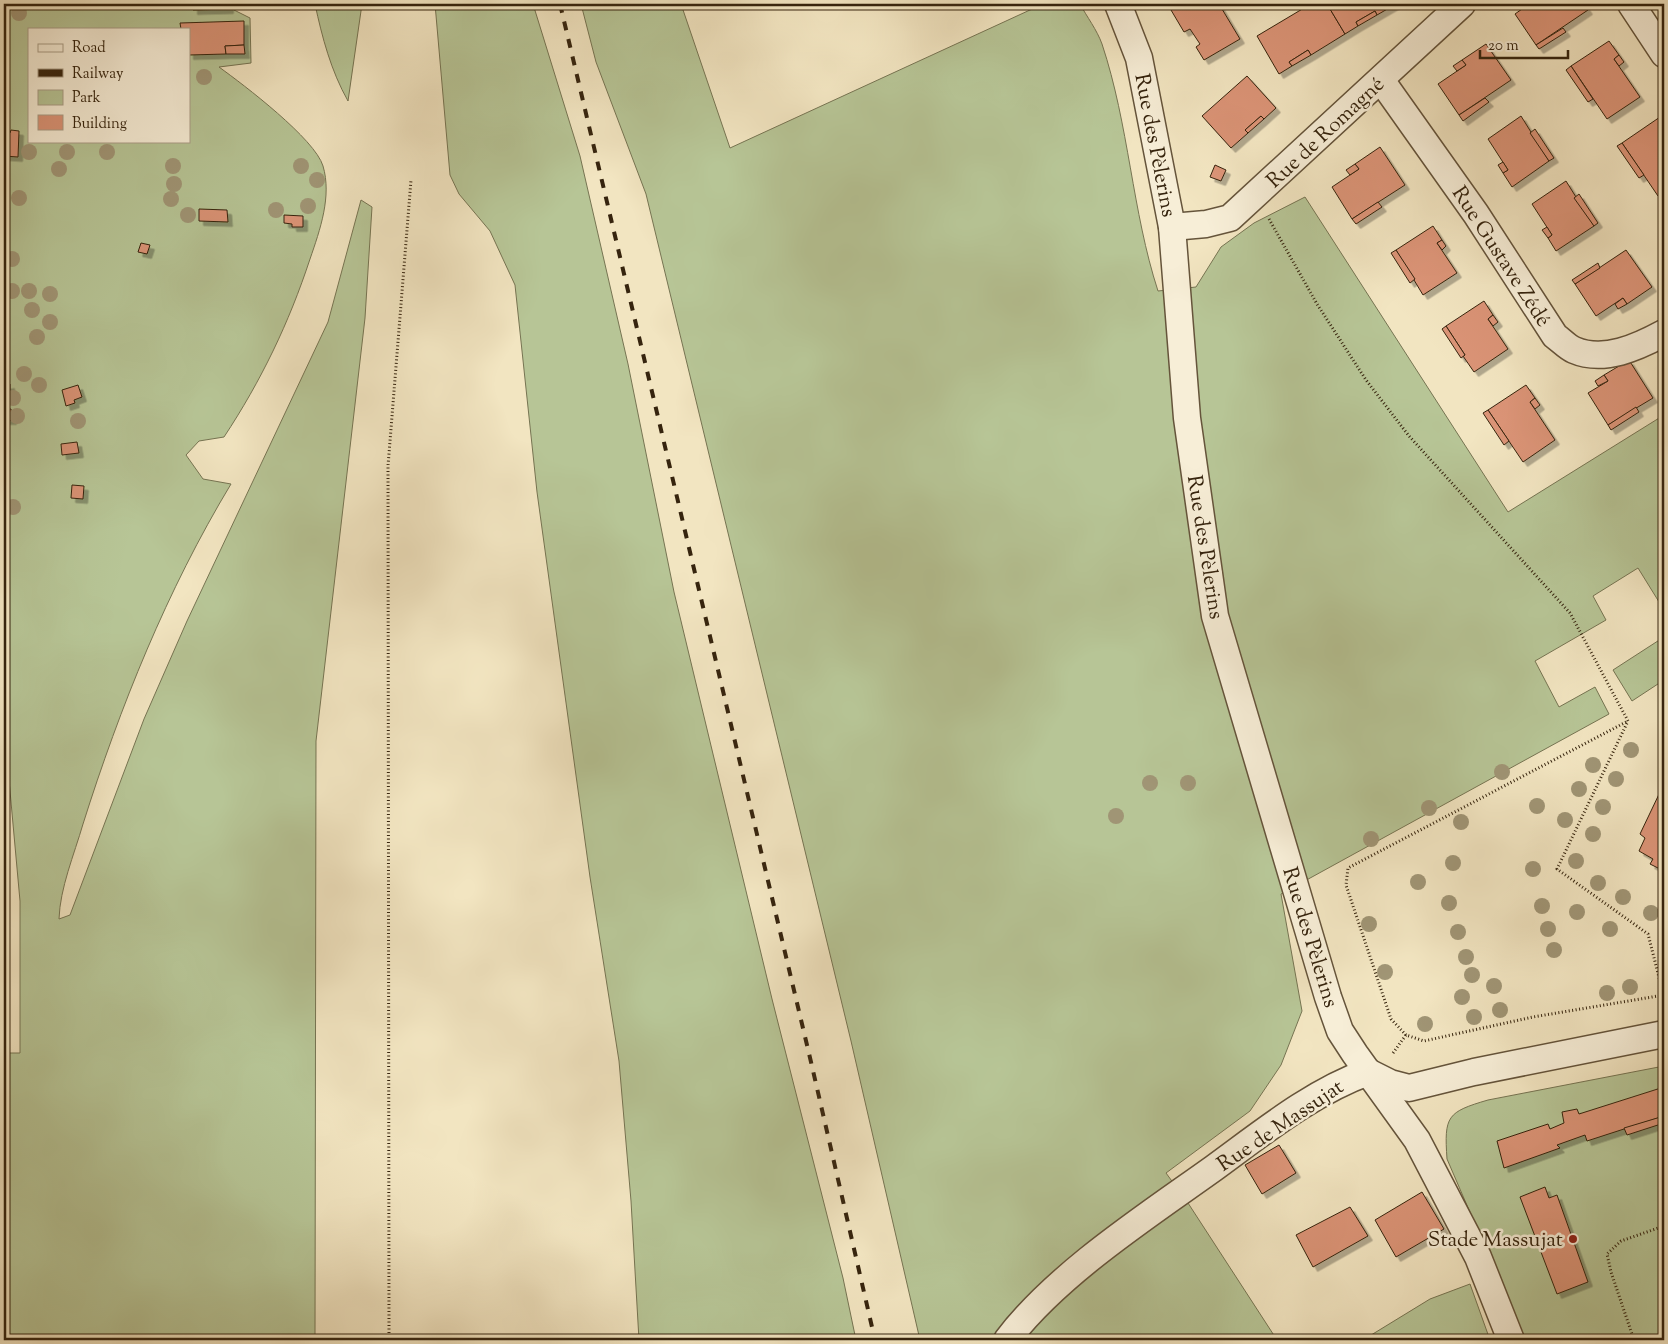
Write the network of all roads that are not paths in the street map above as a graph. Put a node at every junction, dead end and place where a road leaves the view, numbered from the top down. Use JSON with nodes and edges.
{"nodes":[{"id":1,"x":1462,"y":4,"type":"edge"},
{"id":2,"x":1630,"y":4,"type":"edge"},
{"id":3,"x":1128,"y":7,"type":"edge"},
{"id":4,"x":1664,"y":54,"type":"edge"},
{"id":5,"x":1381,"y":80,"type":"junction"},
{"id":6,"x":1172,"y":228,"type":"junction"},
{"id":7,"x":1664,"y":333,"type":"edge"},
{"id":8,"x":1664,"y":1034,"type":"edge"},
{"id":9,"x":1368,"y":1072,"type":"junction"},
{"id":10,"x":1007,"y":1340,"type":"edge"},
{"id":11,"x":1511,"y":1340,"type":"edge"}],
"edges":[{"from":1,"to":5,"type":"street","name":"Rue de Romagné"},
{"from":2,"to":4,"type":"street"},
{"from":3,"to":6,"type":"street","name":"Rue des Pèlerins"},
{"from":5,"to":6,"type":"street","name":"Rue de Romagné"},
{"from":5,"to":7,"type":"street","name":"Rue Gustave Zédé"},
{"from":6,"to":9,"type":"street","name":"Rue des Pèlerins"},
{"from":8,"to":9,"type":"street","name":"Rue de Massujat"},
{"from":9,"to":10,"type":"street","name":"Rue de Massujat"},
{"from":9,"to":11,"type":"street","name":"Rue des Pèlerins"}]}
